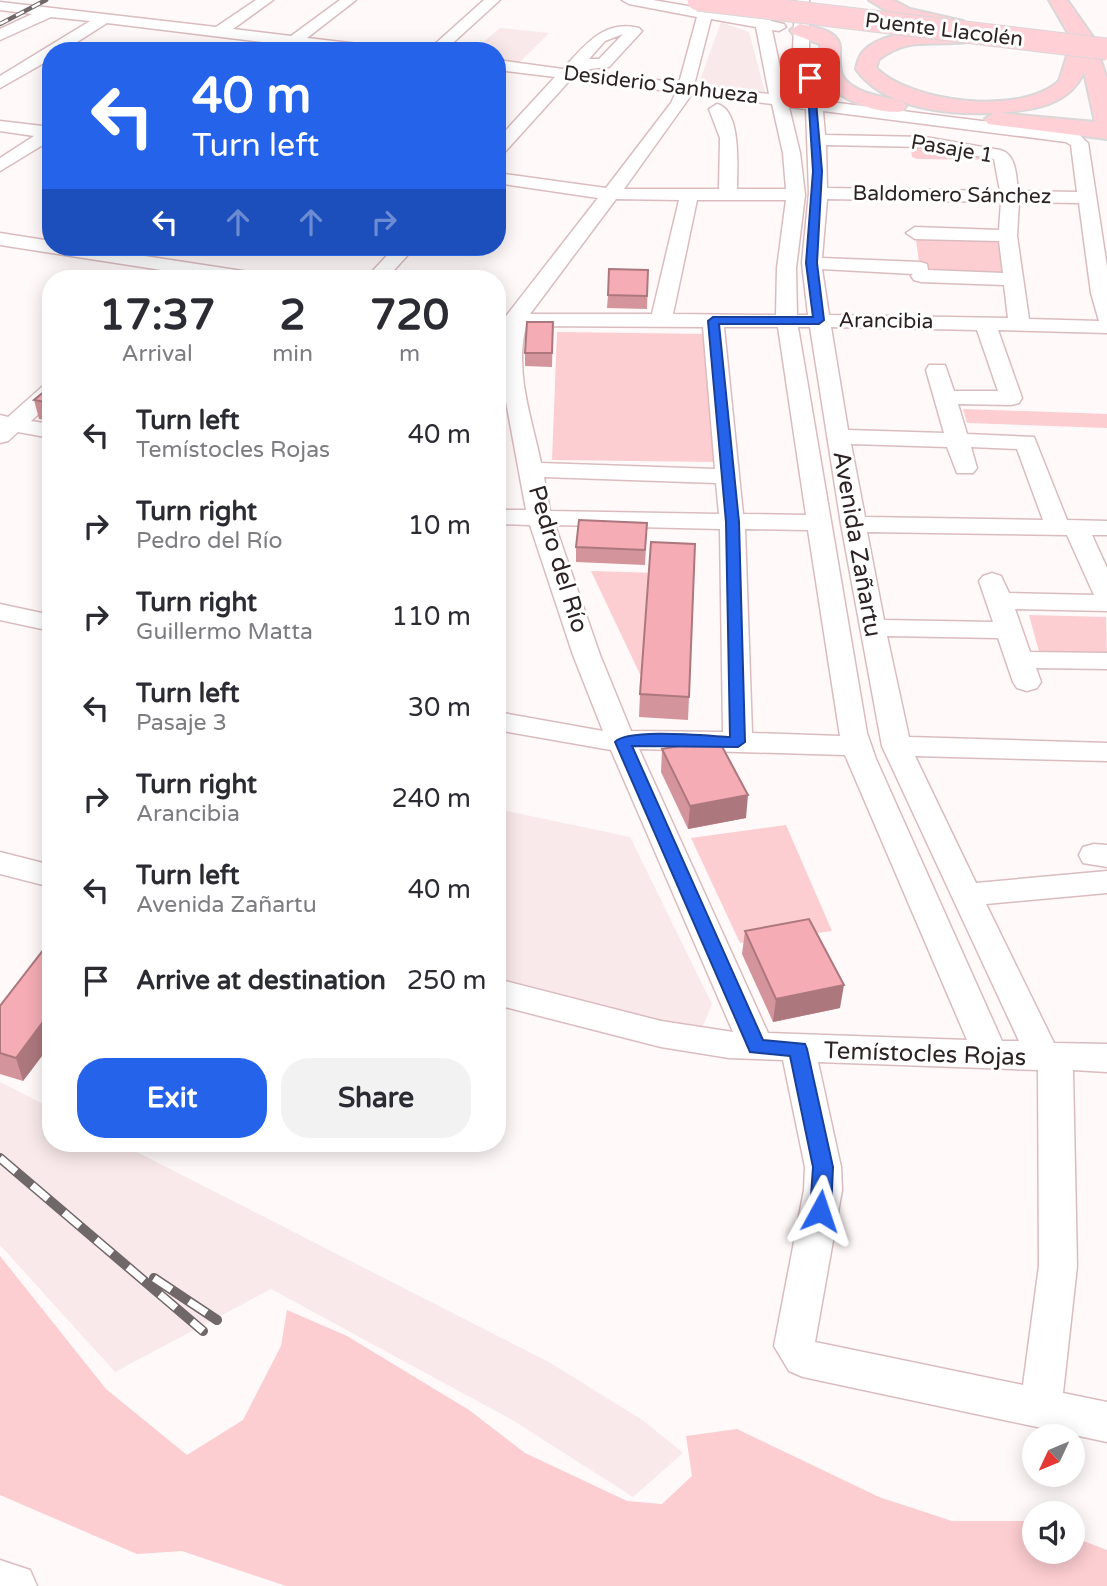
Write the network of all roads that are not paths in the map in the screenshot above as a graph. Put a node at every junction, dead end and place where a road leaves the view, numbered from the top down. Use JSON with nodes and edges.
{"nodes":[{"id":1,"x":93,"y":0,"type":"edge"},
{"id":2,"x":240,"y":0,"type":"edge"},
{"id":3,"x":349,"y":0,"type":"edge"},
{"id":4,"x":493,"y":0,"type":"edge"},
{"id":5,"x":629,"y":0,"type":"edge"},
{"id":6,"x":748,"y":0,"type":"edge"},
{"id":7,"x":762,"y":0,"type":"edge"},
{"id":8,"x":802,"y":0,"type":"edge"},
{"id":9,"x":878,"y":0,"type":"edge"},
{"id":10,"x":264,"y":1,"type":"edge"},
{"id":11,"x":1058,"y":2,"type":"edge"},
{"id":12,"x":0,"y":6,"type":"edge"},
{"id":13,"x":70,"y":7,"type":"edge"},
{"id":14,"x":701,"y":7,"type":"edge"},
{"id":15,"x":50,"y":12,"type":"junction"},
{"id":16,"x":105,"y":18,"type":"junction"},
{"id":17,"x":761,"y":24,"type":"junction"},
{"id":18,"x":961,"y":26,"type":"junction"},
{"id":19,"x":203,"y":30,"type":"junction"},
{"id":20,"x":800,"y":30,"type":"junction"},
{"id":21,"x":219,"y":32,"type":"junction"},
{"id":22,"x":0,"y":35,"type":"edge"},
{"id":23,"x":996,"y":37,"type":"junction"},
{"id":24,"x":1083,"y":37,"type":"junction"},
{"id":25,"x":294,"y":41,"type":"junction"},
{"id":26,"x":67,"y":42,"type":"edge"},
{"id":27,"x":185,"y":42,"type":"edge"},
{"id":28,"x":300,"y":42,"type":"edge"},
{"id":29,"x":445,"y":42,"type":"edge"},
{"id":30,"x":1107,"y":42,"type":"edge"},
{"id":31,"x":1107,"y":49,"type":"edge"},
{"id":32,"x":42,"y":57,"type":"edge"},
{"id":33,"x":506,"y":65,"type":"edge"},
{"id":34,"x":573,"y":69,"type":"junction"},
{"id":35,"x":0,"y":83,"type":"edge"},
{"id":36,"x":686,"y":88,"type":"junction"},
{"id":37,"x":781,"y":99,"type":"junction"},
{"id":38,"x":814,"y":103,"type":"junction"},
{"id":39,"x":718,"y":109,"type":"dead end"},
{"id":40,"x":0,"y":126,"type":"edge"},
{"id":41,"x":1107,"y":130,"type":"edge"},
{"id":42,"x":42,"y":131,"type":"edge"},
{"id":43,"x":42,"y":137,"type":"edge"},
{"id":44,"x":506,"y":140,"type":"edge"},
{"id":45,"x":817,"y":140,"type":"junction"},
{"id":46,"x":0,"y":166,"type":"edge"},
{"id":47,"x":506,"y":179,"type":"edge"},
{"id":48,"x":818,"y":193,"type":"junction"},
{"id":49,"x":611,"y":194,"type":"junction"},
{"id":50,"x":689,"y":194,"type":"junction"},
{"id":51,"x":728,"y":194,"type":"junction"},
{"id":52,"x":796,"y":195,"type":"junction"},
{"id":53,"x":1010,"y":196,"type":"junction"},
{"id":54,"x":1086,"y":198,"type":"junction"},
{"id":55,"x":1008,"y":236,"type":"junction"},
{"id":56,"x":0,"y":239,"type":"edge"},
{"id":57,"x":42,"y":246,"type":"edge"},
{"id":58,"x":95,"y":256,"type":"edge"},
{"id":59,"x":203,"y":256,"type":"edge"},
{"id":60,"x":397,"y":256,"type":"edge"},
{"id":61,"x":811,"y":263,"type":"junction"},
{"id":62,"x":163,"y":270,"type":"edge"},
{"id":63,"x":187,"y":270,"type":"edge"},
{"id":64,"x":383,"y":270,"type":"edge"},
{"id":65,"x":921,"y":278,"type":"junction"},
{"id":66,"x":1013,"y":279,"type":"junction"},
{"id":67,"x":1107,"y":317,"type":"edge"},
{"id":68,"x":507,"y":319,"type":"edge"},
{"id":69,"x":787,"y":320,"type":"junction"},
{"id":70,"x":819,"y":320,"type":"junction"},
{"id":71,"x":661,"y":321,"type":"junction"},
{"id":72,"x":713,"y":321,"type":"junction"},
{"id":73,"x":985,"y":324,"type":"junction"},
{"id":74,"x":1018,"y":324,"type":"junction"},
{"id":75,"x":1107,"y":327,"type":"edge"},
{"id":76,"x":937,"y":370,"type":"dead end"},
{"id":77,"x":945,"y":397,"type":"junction"},
{"id":78,"x":42,"y":398,"type":"edge"},
{"id":79,"x":4,"y":427,"type":"edge"},
{"id":80,"x":42,"y":431,"type":"edge"},
{"id":81,"x":838,"y":437,"type":"junction"},
{"id":82,"x":957,"y":440,"type":"junction"},
{"id":83,"x":965,"y":468,"type":"dead end"},
{"id":84,"x":531,"y":470,"type":"junction"},
{"id":85,"x":728,"y":476,"type":"junction"},
{"id":86,"x":506,"y":517,"type":"edge"},
{"id":87,"x":541,"y":519,"type":"junction"},
{"id":88,"x":732,"y":522,"type":"junction"},
{"id":89,"x":818,"y":523,"type":"junction"},
{"id":90,"x":853,"y":524,"type":"junction"},
{"id":91,"x":1067,"y":528,"type":"junction"},
{"id":92,"x":1107,"y":528,"type":"edge"},
{"id":93,"x":1107,"y":595,"type":"edge"},
{"id":94,"x":1107,"y":603,"type":"edge"},
{"id":95,"x":0,"y":612,"type":"edge"},
{"id":96,"x":42,"y":621,"type":"edge"},
{"id":97,"x":872,"y":628,"type":"junction"},
{"id":98,"x":1010,"y":630,"type":"junction"},
{"id":99,"x":1107,"y":661,"type":"edge"},
{"id":100,"x":506,"y":723,"type":"edge"},
{"id":101,"x":622,"y":742,"type":"junction"},
{"id":102,"x":738,"y":742,"type":"junction"},
{"id":103,"x":856,"y":746,"type":"junction"},
{"id":104,"x":897,"y":746,"type":"junction"},
{"id":105,"x":1107,"y":752,"type":"edge"},
{"id":106,"x":0,"y":863,"type":"edge"},
{"id":107,"x":1103,"y":864,"type":"edge"},
{"id":108,"x":42,"y":869,"type":"edge"},
{"id":109,"x":965,"y":895,"type":"junction"},
{"id":110,"x":506,"y":994,"type":"edge"},
{"id":111,"x":757,"y":1046,"type":"junction"},
{"id":112,"x":798,"y":1049,"type":"junction"},
{"id":113,"x":991,"y":1056,"type":"junction"},
{"id":114,"x":1049,"y":1058,"type":"junction"},
{"id":115,"x":1107,"y":1058,"type":"edge"},
{"id":116,"x":1041,"y":1408,"type":"junction"},
{"id":117,"x":1107,"y":1422,"type":"edge"},
{"id":118,"x":0,"y":1582,"type":"edge"},
{"id":119,"x":14,"y":1586,"type":"edge"}],
"edges":[{"from":1,"to":13,"type":"street"},
{"from":2,"to":10,"type":"street"},
{"from":3,"to":25,"type":"street"},
{"from":4,"to":29,"type":"street"},
{"from":5,"to":14,"type":"street"},
{"from":6,"to":18,"type":"main road","name":"Puente Llacolén"},
{"from":7,"to":17,"type":"street","name":"Avenida Zañartu"},
{"from":8,"to":20,"type":"street","name":"Avenida Zañartu"},
{"from":9,"to":18,"type":"main road"},
{"from":10,"to":21,"type":"street"},
{"from":11,"to":24,"type":"main road"},
{"from":12,"to":15,"type":"street"},
{"from":13,"to":15,"type":"street"},
{"from":13,"to":16,"type":"street"},
{"from":14,"to":17,"type":"street"},
{"from":14,"to":23,"type":"main road","name":"Puente Llacolén","bridge":true},
{"from":14,"to":36,"type":"street","name":"Pedro del Río"},
{"from":15,"to":22,"type":"street"},
{"from":16,"to":19,"type":"street"},
{"from":16,"to":26,"type":"street"},
{"from":17,"to":20,"type":"street"},
{"from":17,"to":37,"type":"street","name":"Avenida Zañartu"},
{"from":18,"to":30,"type":"main road","name":"Puente Llacolén"},
{"from":19,"to":21,"type":"street"},
{"from":19,"to":27,"type":"street"},
{"from":20,"to":38,"type":"street","name":"Avenida Zañartu"},
{"from":20,"to":41,"type":"main road"},
{"from":21,"to":25,"type":"street"},
{"from":23,"to":24,"type":"main road","bridge":true},
{"from":23,"to":31,"type":"main road","name":"Puente Llacolén","bridge":true},
{"from":24,"to":41,"type":"main road"},
{"from":25,"to":28,"type":"street"},
{"from":32,"to":35,"type":"street"},
{"from":33,"to":34,"type":"street","name":"Desiderio Sanhueza"},
{"from":34,"to":36,"type":"street","name":"Desiderio Sanhueza"},
{"from":34,"to":44,"type":"street"},
{"from":36,"to":37,"type":"street","name":"Desiderio Sanhueza"},
{"from":36,"to":49,"type":"street","name":"Pedro del Río"},
{"from":37,"to":38,"type":"street","name":"Desiderio Sanhueza"},
{"from":37,"to":52,"type":"street","name":"Avenida Zañartu"},
{"from":38,"to":45,"type":"street","name":"Avenida Zañartu"},
{"from":38,"to":54,"type":"street","name":"Desiderio Sanhueza"},
{"from":39,"to":51,"type":"street"},
{"from":40,"to":42,"type":"street"},
{"from":43,"to":46,"type":"street"},
{"from":45,"to":48,"type":"street","name":"Avenida Zañartu"},
{"from":45,"to":53,"type":"street","name":"Pasaje 1"},
{"from":47,"to":49,"type":"street"},
{"from":48,"to":53,"type":"street","name":"Baldomero Sánchez"},
{"from":48,"to":61,"type":"street","name":"Avenida Zañartu"},
{"from":49,"to":50,"type":"street"},
{"from":49,"to":68,"type":"street","name":"Pedro del Río"},
{"from":50,"to":51,"type":"street"},
{"from":50,"to":71,"type":"street"},
{"from":51,"to":52,"type":"street"},
{"from":52,"to":69,"type":"street","name":"Avenida Zañartu"},
{"from":53,"to":54,"type":"street","name":"Baldomero Sánchez"},
{"from":53,"to":55,"type":"street","name":"Pasaje 1"},
{"from":54,"to":67,"type":"street"},
{"from":55,"to":65,"type":"street"},
{"from":55,"to":66,"type":"street","name":"Pasaje 1"},
{"from":56,"to":57,"type":"street"},
{"from":58,"to":62,"type":"street"},
{"from":59,"to":63,"type":"street"},
{"from":60,"to":64,"type":"street"},
{"from":61,"to":65,"type":"street"},
{"from":61,"to":70,"type":"street","name":"Avenida Zañartu"},
{"from":65,"to":66,"type":"street"},
{"from":66,"to":74,"type":"street","name":"Pasaje 1"},
{"from":68,"to":71,"type":"street","name":"Arancibia"},
{"from":68,"to":84,"type":"street","name":"Pedro del Río"},
{"from":69,"to":70,"type":"street","name":"Arancibia"},
{"from":69,"to":72,"type":"street","name":"Arancibia"},
{"from":69,"to":89,"type":"street","name":"Avenida Zañartu"},
{"from":70,"to":73,"type":"street","name":"Arancibia"},
{"from":70,"to":81,"type":"street","name":"Avenida Zañartu"},
{"from":71,"to":72,"type":"street","name":"Arancibia"},
{"from":72,"to":85,"type":"street"},
{"from":73,"to":74,"type":"street","name":"Arancibia"},
{"from":73,"to":77,"type":"street"},
{"from":74,"to":75,"type":"street","name":"Arancibia"},
{"from":76,"to":77,"type":"street"},
{"from":77,"to":82,"type":"street"},
{"from":78,"to":79,"type":"street"},
{"from":79,"to":80,"type":"street"},
{"from":81,"to":82,"type":"street"},
{"from":81,"to":90,"type":"street","name":"Avenida Zañartu"},
{"from":82,"to":83,"type":"street"},
{"from":82,"to":91,"type":"street"},
{"from":84,"to":85,"type":"street"},
{"from":84,"to":87,"type":"street","name":"Pedro del Río"},
{"from":85,"to":88,"type":"street"},
{"from":86,"to":87,"type":"street"},
{"from":87,"to":88,"type":"street"},
{"from":87,"to":101,"type":"street","name":"Pedro del Río"},
{"from":88,"to":89,"type":"street"},
{"from":88,"to":102,"type":"street"},
{"from":89,"to":103,"type":"street","name":"Avenida Zañartu"},
{"from":90,"to":91,"type":"street"},
{"from":90,"to":97,"type":"street","name":"Avenida Zañartu"},
{"from":91,"to":92,"type":"street"},
{"from":91,"to":93,"type":"street"},
{"from":94,"to":98,"type":"street"},
{"from":95,"to":96,"type":"street"},
{"from":97,"to":98,"type":"street"},
{"from":97,"to":104,"type":"street","name":"Avenida Zañartu"},
{"from":98,"to":99,"type":"street"},
{"from":100,"to":101,"type":"street"},
{"from":101,"to":102,"type":"street"},
{"from":101,"to":111,"type":"street","name":"Pedro del Río"},
{"from":102,"to":103,"type":"street"},
{"from":103,"to":113,"type":"street","name":"Avenida Zañartu"},
{"from":104,"to":105,"type":"street"},
{"from":104,"to":109,"type":"street","name":"Avenida Zañartu"},
{"from":106,"to":108,"type":"street"},
{"from":107,"to":109,"type":"street"},
{"from":109,"to":114,"type":"street","name":"Avenida Zañartu"},
{"from":110,"to":111,"type":"street","name":"Temístocles Rojas"},
{"from":111,"to":112,"type":"street","name":"Temístocles Rojas"},
{"from":112,"to":113,"type":"street","name":"Temístocles Rojas"},
{"from":112,"to":116,"type":"street"},
{"from":113,"to":114,"type":"street","name":"Temístocles Rojas"},
{"from":114,"to":115,"type":"street","name":"Temístocles Rojas"},
{"from":114,"to":116,"type":"street"},
{"from":116,"to":117,"type":"street"},
{"from":118,"to":119,"type":"street"}]}
